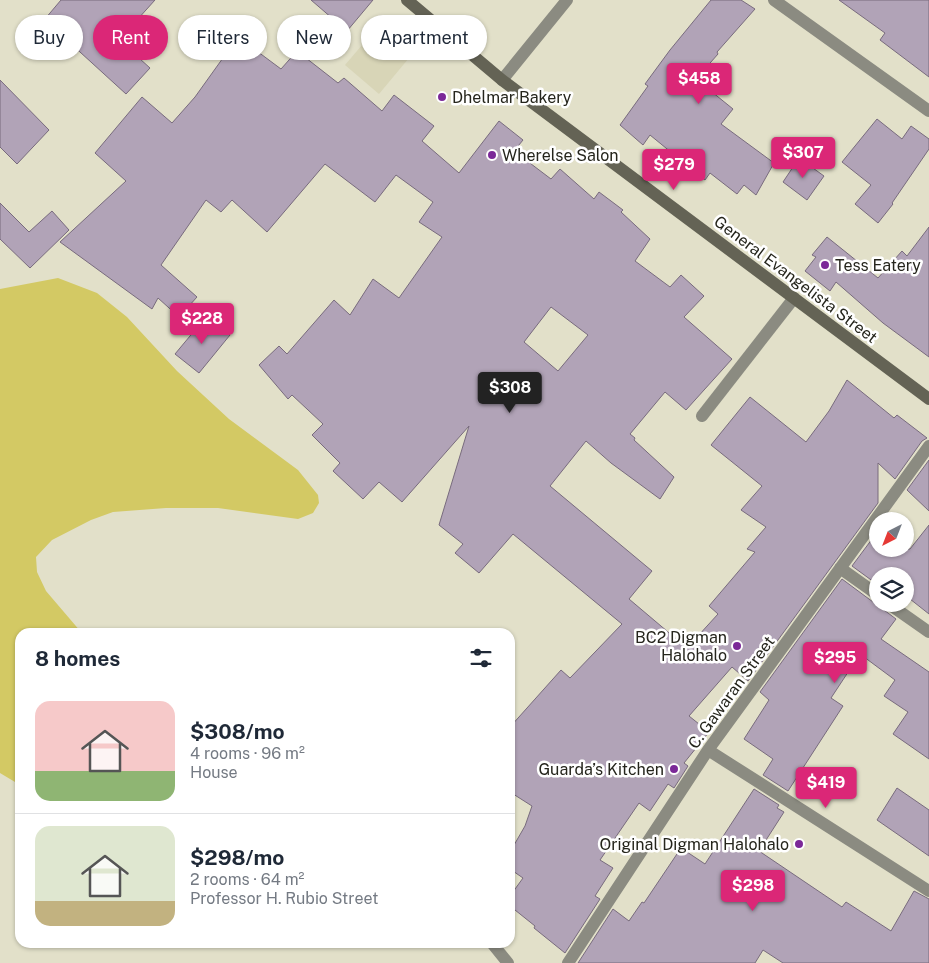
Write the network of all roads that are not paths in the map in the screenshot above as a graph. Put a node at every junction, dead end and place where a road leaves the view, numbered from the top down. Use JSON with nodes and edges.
{"nodes":[{"id":1,"x":407,"y":0,"type":"edge"},
{"id":2,"x":567,"y":0,"type":"edge"},
{"id":3,"x":774,"y":0,"type":"edge"},
{"id":4,"x":502,"y":80,"type":"junction"},
{"id":5,"x":929,"y":111,"type":"edge"},
{"id":6,"x":794,"y":298,"type":"junction"},
{"id":7,"x":929,"y":399,"type":"edge"},
{"id":8,"x":702,"y":416,"type":"dead end"},
{"id":9,"x":929,"y":446,"type":"edge"},
{"id":10,"x":840,"y":568,"type":"junction"},
{"id":11,"x":869,"y":589,"type":"edge"},
{"id":12,"x":900,"y":612,"type":"edge"},
{"id":13,"x":929,"y":632,"type":"edge"},
{"id":14,"x":708,"y":750,"type":"junction"},
{"id":15,"x":929,"y":891,"type":"edge"},
{"id":16,"x":496,"y":948,"type":"edge"},
{"id":17,"x":508,"y":963,"type":"edge"},
{"id":18,"x":568,"y":963,"type":"edge"}],
"edges":[{"from":1,"to":4,"type":"main road","name":"General Evangelista Street"},
{"from":2,"to":4,"type":"street"},
{"from":3,"to":5,"type":"street"},
{"from":4,"to":6,"type":"main road","name":"General Evangelista Street"},
{"from":6,"to":7,"type":"main road","name":"General Evangelista Street"},
{"from":6,"to":8,"type":"street"},
{"from":9,"to":10,"type":"street","name":"C. Gawaran Street"},
{"from":10,"to":11,"type":"street"},
{"from":10,"to":14,"type":"street","name":"C. Gawaran Street"},
{"from":12,"to":13,"type":"street"},
{"from":14,"to":15,"type":"street"},
{"from":14,"to":18,"type":"street","name":"C. Gawaran Street"},
{"from":16,"to":17,"type":"street"}]}
